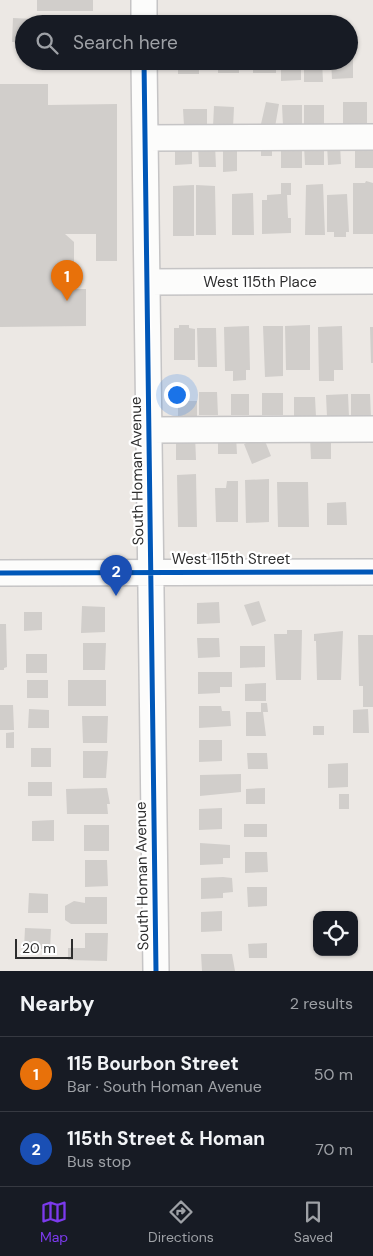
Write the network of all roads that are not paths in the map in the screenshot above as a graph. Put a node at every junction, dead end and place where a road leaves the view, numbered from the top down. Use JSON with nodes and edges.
{"nodes":[{"id":1,"x":144,"y":0,"type":"edge"},
{"id":2,"x":144,"y":15,"type":"edge"},
{"id":3,"x":144,"y":70,"type":"edge"},
{"id":4,"x":373,"y":137,"type":"edge"},
{"id":5,"x":145,"y":138,"type":"junction"},
{"id":6,"x":373,"y":281,"type":"edge"},
{"id":7,"x":147,"y":282,"type":"junction"},
{"id":8,"x":373,"y":429,"type":"edge"},
{"id":9,"x":149,"y":430,"type":"junction"},
{"id":10,"x":0,"y":572,"type":"edge"},
{"id":11,"x":151,"y":572,"type":"junction"},
{"id":12,"x":373,"y":572,"type":"edge"},
{"id":13,"x":156,"y":971,"type":"edge"}],
"edges":[{"from":1,"to":2,"type":"street"},
{"from":3,"to":5,"type":"street","name":"South Homan Avenue"},
{"from":4,"to":5,"type":"street"},
{"from":5,"to":7,"type":"street","name":"South Homan Avenue"},
{"from":6,"to":7,"type":"street","name":"West 115th Place"},
{"from":7,"to":9,"type":"street","name":"South Homan Avenue"},
{"from":8,"to":9,"type":"street"},
{"from":9,"to":11,"type":"street","name":"South Homan Avenue"},
{"from":10,"to":11,"type":"street","name":"West 115th Street"},
{"from":11,"to":12,"type":"street","name":"West 115th Street"},
{"from":11,"to":13,"type":"street","name":"South Homan Avenue"}]}
